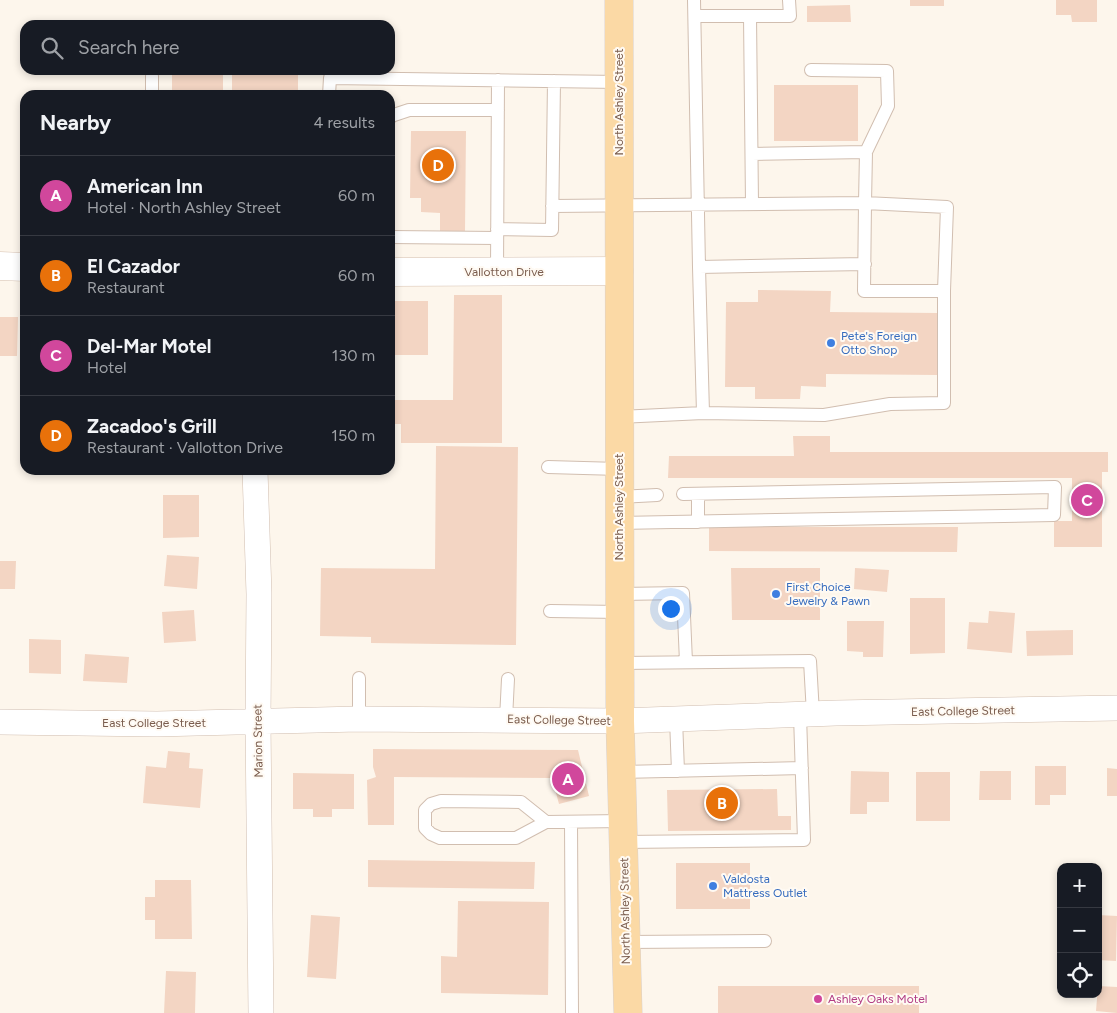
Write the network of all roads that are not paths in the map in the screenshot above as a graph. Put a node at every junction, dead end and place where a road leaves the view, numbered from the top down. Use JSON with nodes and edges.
{"nodes":[{"id":1,"x":619,"y":0,"type":"edge"},
{"id":2,"x":694,"y":0,"type":"edge"},
{"id":3,"x":789,"y":0,"type":"edge"},
{"id":4,"x":695,"y":16,"type":"junction"},
{"id":5,"x":750,"y":16,"type":"junction"},
{"id":6,"x":811,"y":70,"type":"dead end"},
{"id":7,"x":152,"y":76,"type":"dead end"},
{"id":8,"x":498,"y":80,"type":"junction"},
{"id":9,"x":554,"y":81,"type":"junction"},
{"id":10,"x":618,"y":82,"type":"junction"},
{"id":11,"x":152,"y":90,"type":"edge"},
{"id":12,"x":330,"y":90,"type":"edge"},
{"id":13,"x":498,"y":110,"type":"junction"},
{"id":14,"x":395,"y":115,"type":"edge"},
{"id":15,"x":866,"y":152,"type":"junction"},
{"id":16,"x":752,"y":154,"type":"junction"},
{"id":17,"x":865,"y":203,"type":"junction"},
{"id":18,"x":752,"y":204,"type":"junction"},
{"id":19,"x":698,"y":205,"type":"junction"},
{"id":20,"x":552,"y":206,"type":"junction"},
{"id":21,"x":619,"y":206,"type":"junction"},
{"id":22,"x":497,"y":234,"type":"junction"},
{"id":23,"x":395,"y":236,"type":"edge"},
{"id":24,"x":865,"y":264,"type":"junction"},
{"id":25,"x":0,"y":266,"type":"edge"},
{"id":26,"x":20,"y":266,"type":"edge"},
{"id":27,"x":699,"y":267,"type":"junction"},
{"id":28,"x":395,"y":272,"type":"edge"},
{"id":29,"x":497,"y":272,"type":"junction"},
{"id":30,"x":619,"y":272,"type":"junction"},
{"id":31,"x":944,"y":290,"type":"junction"},
{"id":32,"x":703,"y":413,"type":"junction"},
{"id":33,"x":619,"y":417,"type":"junction"},
{"id":34,"x":548,"y":467,"type":"dead end"},
{"id":35,"x":619,"y":469,"type":"junction"},
{"id":36,"x":255,"y":475,"type":"edge"},
{"id":37,"x":683,"y":494,"type":"dead end"},
{"id":38,"x":698,"y":494,"type":"junction"},
{"id":39,"x":657,"y":495,"type":"dead end"},
{"id":40,"x":619,"y":510,"type":"junction"},
{"id":41,"x":698,"y":522,"type":"junction"},
{"id":42,"x":620,"y":603,"type":"junction"},
{"id":43,"x":550,"y":611,"type":"dead end"},
{"id":44,"x":686,"y":662,"type":"junction"},
{"id":45,"x":620,"y":663,"type":"junction"},
{"id":46,"x":359,"y":678,"type":"dead end"},
{"id":47,"x":508,"y":678,"type":"dead end"},
{"id":48,"x":1117,"y":708,"type":"edge"},
{"id":49,"x":806,"y":714,"type":"junction"},
{"id":50,"x":359,"y":719,"type":"junction"},
{"id":51,"x":506,"y":719,"type":"junction"},
{"id":52,"x":676,"y":719,"type":"junction"},
{"id":53,"x":258,"y":721,"type":"junction"},
{"id":54,"x":620,"y":721,"type":"junction"},
{"id":55,"x":0,"y":722,"type":"edge"},
{"id":56,"x":802,"y":768,"type":"junction"},
{"id":57,"x":678,"y":771,"type":"junction"},
{"id":58,"x":621,"y":772,"type":"junction"},
{"id":59,"x":546,"y":822,"type":"junction"},
{"id":60,"x":570,"y":822,"type":"junction"},
{"id":61,"x":623,"y":831,"type":"junction"},
{"id":62,"x":765,"y":941,"type":"dead end"},
{"id":63,"x":626,"y":942,"type":"junction"},
{"id":64,"x":261,"y":1013,"type":"edge"},
{"id":65,"x":572,"y":1013,"type":"edge"},
{"id":66,"x":628,"y":1013,"type":"edge"}],
"edges":[{"from":1,"to":10,"type":"main road","name":"North Ashley Street"},
{"from":2,"to":4,"type":"lane"},
{"from":3,"to":5,"type":"lane"},
{"from":4,"to":5,"type":"lane"},
{"from":4,"to":19,"type":"lane"},
{"from":5,"to":16,"type":"lane"},
{"from":6,"to":15,"type":"lane"},
{"from":7,"to":11,"type":"lane"},
{"from":8,"to":9,"type":"lane"},
{"from":8,"to":12,"type":"lane"},
{"from":8,"to":13,"type":"lane"},
{"from":9,"to":10,"type":"lane"},
{"from":9,"to":20,"type":"lane"},
{"from":10,"to":21,"type":"main road","name":"North Ashley Street"},
{"from":13,"to":14,"type":"lane"},
{"from":13,"to":22,"type":"lane"},
{"from":15,"to":16,"type":"lane"},
{"from":15,"to":17,"type":"lane"},
{"from":16,"to":18,"type":"lane"},
{"from":17,"to":18,"type":"lane"},
{"from":17,"to":24,"type":"lane"},
{"from":17,"to":31,"type":"lane"},
{"from":18,"to":19,"type":"lane"},
{"from":19,"to":21,"type":"lane"},
{"from":19,"to":27,"type":"lane"},
{"from":20,"to":21,"type":"lane"},
{"from":20,"to":22,"type":"lane"},
{"from":21,"to":30,"type":"main road","name":"North Ashley Street"},
{"from":22,"to":23,"type":"lane"},
{"from":22,"to":29,"type":"lane"},
{"from":24,"to":27,"type":"lane"},
{"from":24,"to":31,"type":"lane"},
{"from":25,"to":26,"type":"street"},
{"from":27,"to":32,"type":"lane"},
{"from":28,"to":29,"type":"street","name":"Vallotton Drive"},
{"from":29,"to":30,"type":"street","name":"Vallotton Drive"},
{"from":30,"to":33,"type":"main road","name":"North Ashley Street"},
{"from":31,"to":32,"type":"lane"},
{"from":32,"to":33,"type":"lane"},
{"from":33,"to":35,"type":"main road","name":"North Ashley Street"},
{"from":34,"to":35,"type":"lane"},
{"from":35,"to":40,"type":"main road","name":"North Ashley Street"},
{"from":36,"to":53,"type":"street","name":"Marion Street"},
{"from":37,"to":38,"type":"lane"},
{"from":38,"to":41,"type":"lane"},
{"from":38,"to":41,"type":"lane"},
{"from":39,"to":40,"type":"lane"},
{"from":40,"to":41,"type":"lane"},
{"from":40,"to":42,"type":"main road","name":"North Ashley Street"},
{"from":42,"to":43,"type":"lane"},
{"from":42,"to":44,"type":"lane"},
{"from":42,"to":45,"type":"main road","name":"North Ashley Street"},
{"from":44,"to":45,"type":"lane"},
{"from":44,"to":49,"type":"lane"},
{"from":45,"to":54,"type":"main road","name":"North Ashley Street"},
{"from":46,"to":50,"type":"lane"},
{"from":47,"to":51,"type":"lane"},
{"from":48,"to":49,"type":"street","name":"East College Street"},
{"from":49,"to":52,"type":"street","name":"East College Street"},
{"from":49,"to":56,"type":"lane"},
{"from":50,"to":51,"type":"street","name":"East College Street"},
{"from":50,"to":53,"type":"street","name":"East College Street"},
{"from":51,"to":54,"type":"street","name":"East College Street"},
{"from":52,"to":54,"type":"street","name":"East College Street"},
{"from":52,"to":57,"type":"lane"},
{"from":53,"to":55,"type":"street","name":"East College Street"},
{"from":53,"to":64,"type":"street","name":"Marion Street"},
{"from":54,"to":58,"type":"main road","name":"North Ashley Street"},
{"from":56,"to":57,"type":"lane"},
{"from":56,"to":61,"type":"lane"},
{"from":57,"to":58,"type":"lane"},
{"from":58,"to":61,"type":"main road","name":"North Ashley Street"},
{"from":59,"to":59,"type":"lane"},
{"from":59,"to":60,"type":"lane"},
{"from":60,"to":61,"type":"lane"},
{"from":60,"to":65,"type":"lane"},
{"from":61,"to":63,"type":"main road","name":"North Ashley Street"},
{"from":62,"to":63,"type":"lane"},
{"from":63,"to":66,"type":"main road","name":"North Ashley Street"}]}
